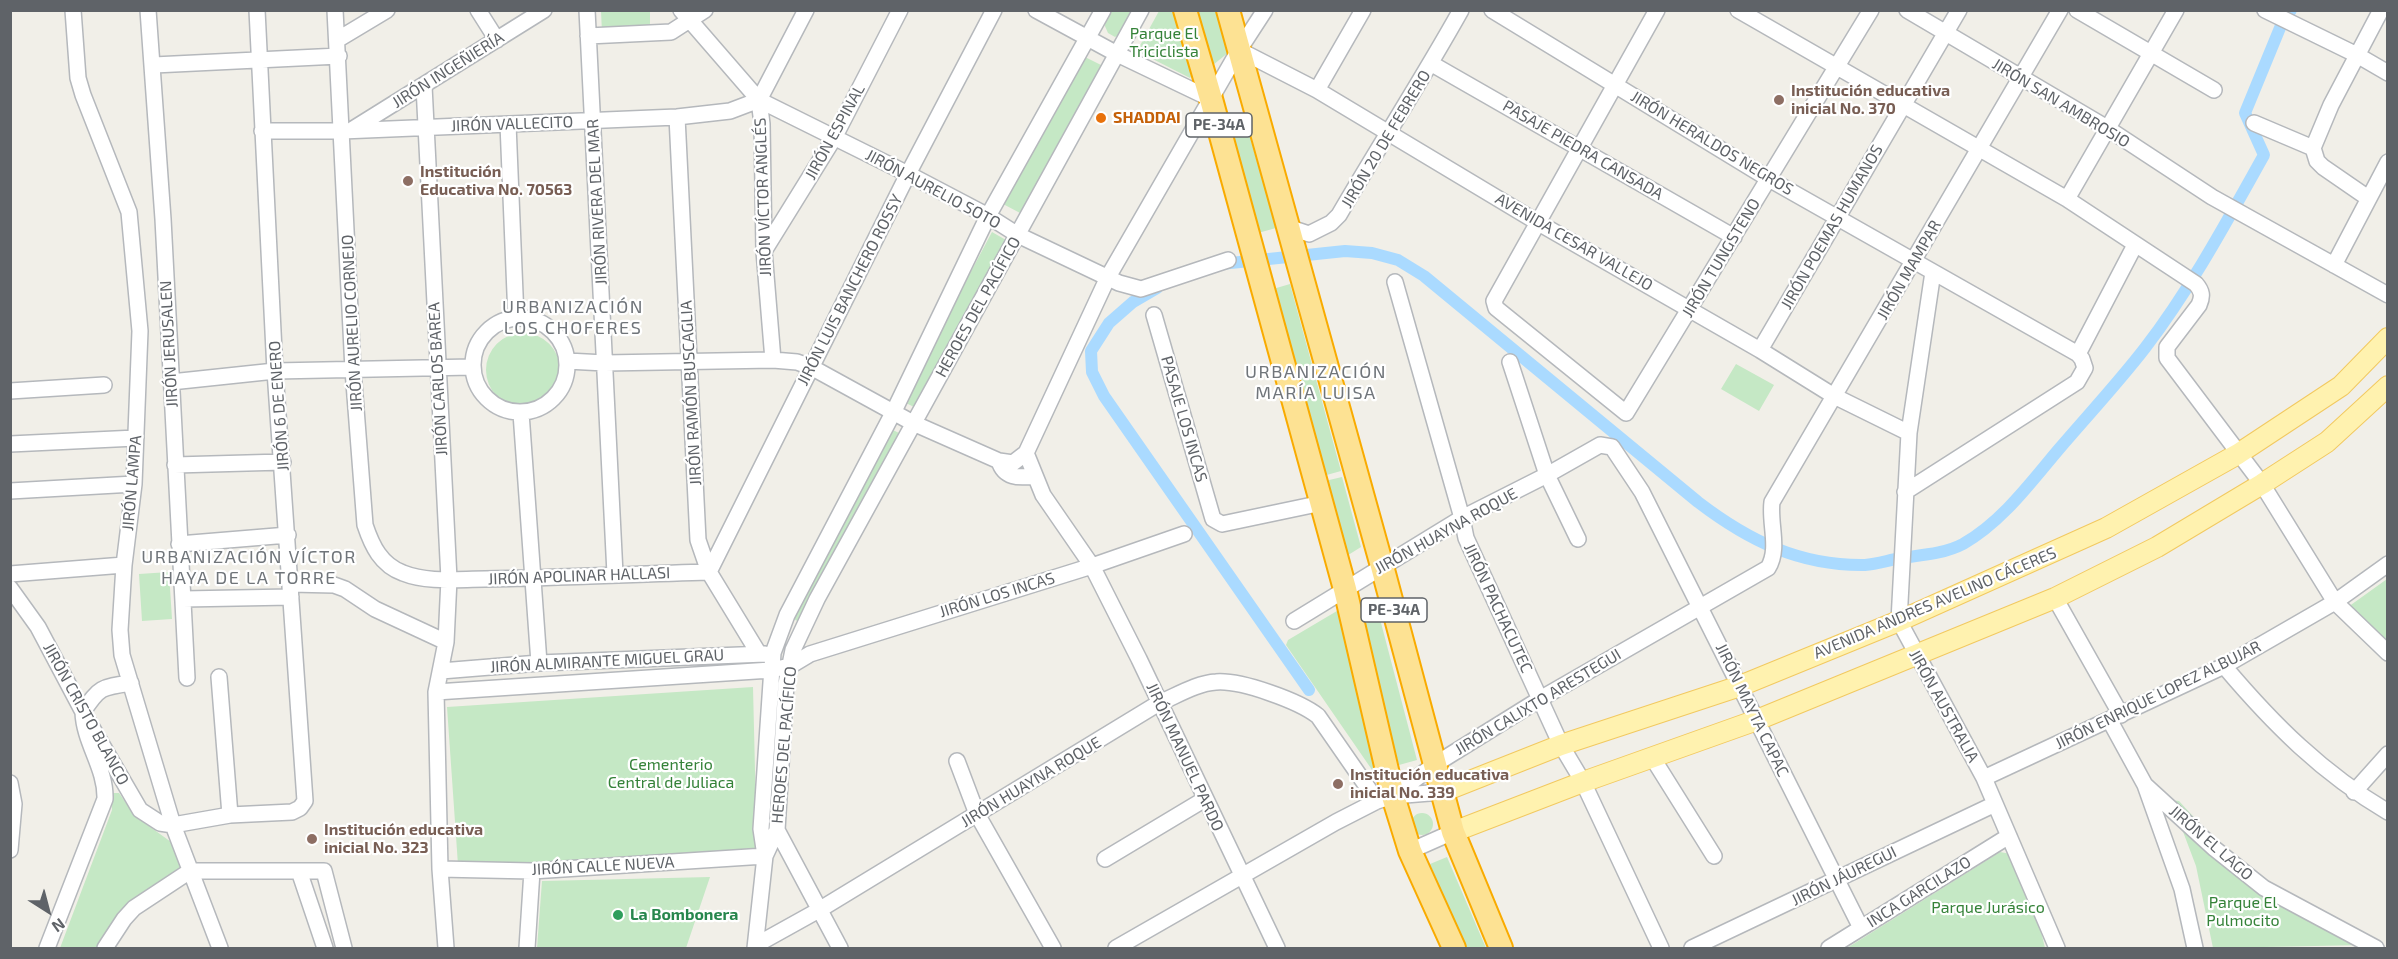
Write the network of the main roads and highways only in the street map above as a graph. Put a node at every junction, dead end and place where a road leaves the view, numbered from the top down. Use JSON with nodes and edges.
{"nodes":[{"id":1,"x":1185,"y":10,"type":"edge"},
{"id":2,"x":1228,"y":10,"type":"edge"},
{"id":3,"x":2388,"y":338,"type":"edge"},
{"id":4,"x":2388,"y":386,"type":"edge"},
{"id":5,"x":1442,"y":792,"type":"junction"},
{"id":6,"x":1453,"y":832,"type":"junction"},
{"id":7,"x":1454,"y":948,"type":"edge"},
{"id":8,"x":1502,"y":948,"type":"edge"}],
"edges":[{"from":1,"to":7,"type":"highway","number":"PE-34A"},
{"from":2,"to":5,"type":"highway","number":"PE-34A"},
{"from":3,"to":5,"type":"main road","name":"AVENIDA ANDRES AVELINO CÁCERES"},
{"from":4,"to":6,"type":"main road"},
{"from":5,"to":6,"type":"highway","number":"PE-34A"},
{"from":6,"to":8,"type":"highway","number":"PE-34A"}]}
